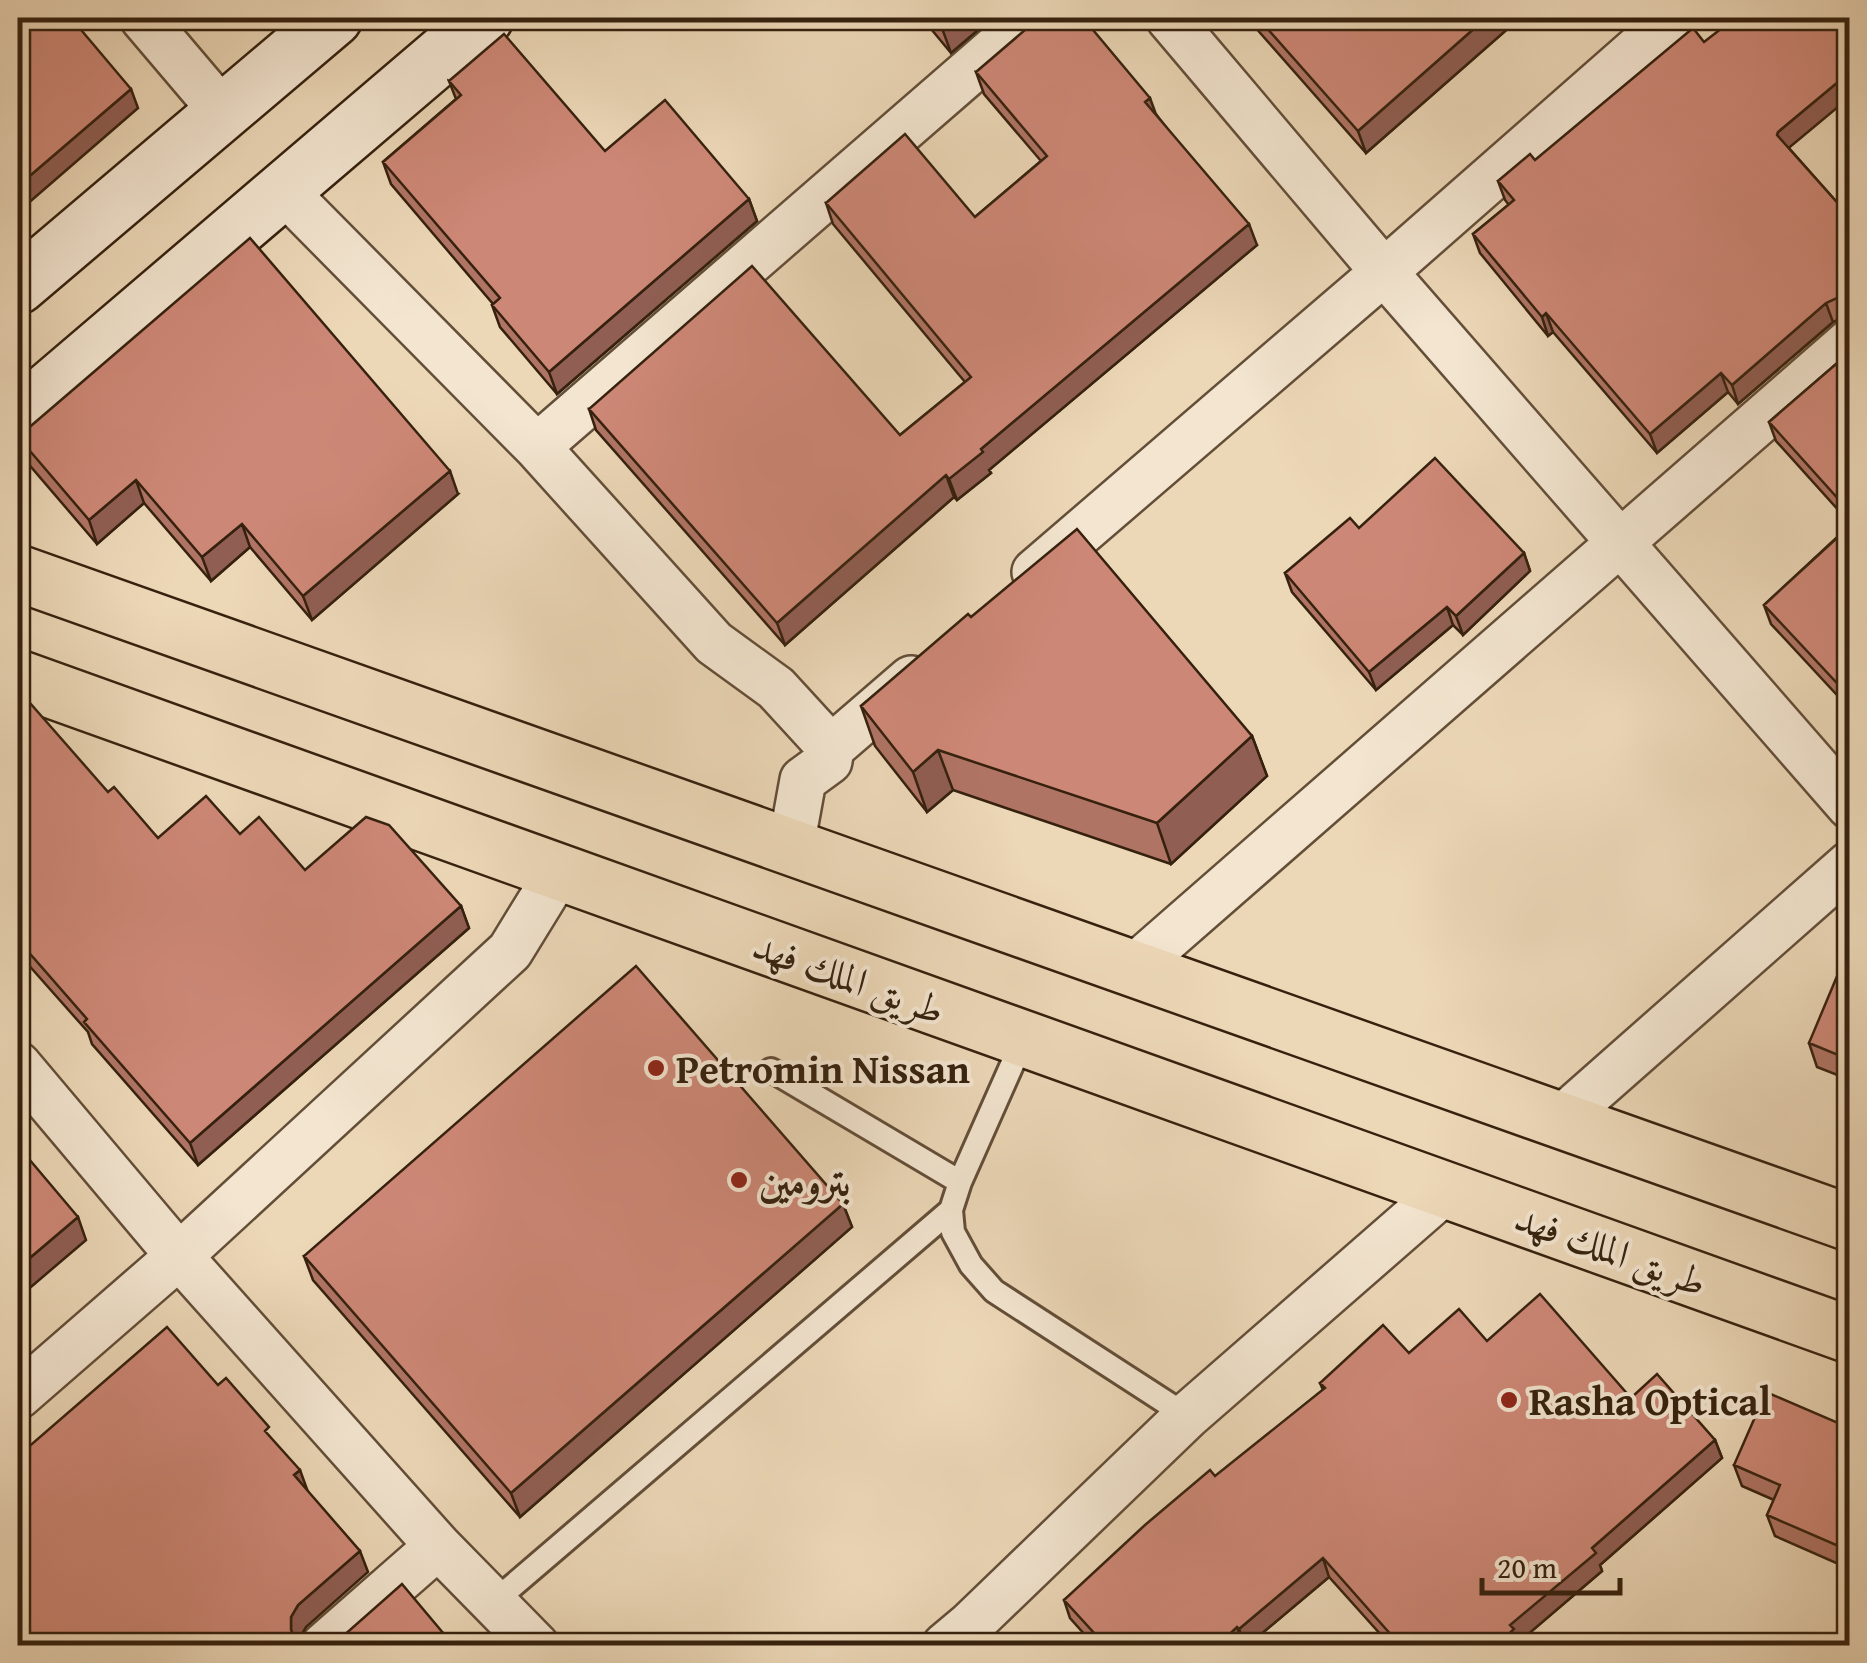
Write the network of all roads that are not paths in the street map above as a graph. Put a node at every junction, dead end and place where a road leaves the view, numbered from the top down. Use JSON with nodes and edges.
{"nodes":[{"id":1,"x":143,"y":18,"type":"edge"},
{"id":2,"x":334,"y":18,"type":"edge"},
{"id":3,"x":485,"y":18,"type":"edge"},
{"id":4,"x":1030,"y":18,"type":"edge"},
{"id":5,"x":1169,"y":18,"type":"edge"},
{"id":6,"x":1674,"y":18,"type":"edge"},
{"id":7,"x":222,"y":111,"type":"junction"},
{"id":8,"x":283,"y":190,"type":"junction"},
{"id":9,"x":1384,"y":272,"type":"junction"},
{"id":10,"x":18,"y":286,"type":"edge"},
{"id":11,"x":1850,"y":342,"type":"edge"},
{"id":12,"x":25,"y":408,"type":"edge"},
{"id":13,"x":536,"y":447,"type":"junction"},
{"id":14,"x":1620,"y":544,"type":"junction"},
{"id":15,"x":18,"y":552,"type":"edge"},
{"id":16,"x":18,"y":573,"type":"edge"},
{"id":17,"x":1010,"y":594,"type":"edge"},
{"id":18,"x":76,"y":595,"type":"junction"},
{"id":19,"x":936,"y":658,"type":"edge"},
{"id":20,"x":18,"y":678,"type":"edge"},
{"id":21,"x":831,"y":748,"type":"junction"},
{"id":22,"x":1850,"y":806,"type":"edge"},
{"id":23,"x":791,"y":846,"type":"junction"},
{"id":24,"x":1850,"y":864,"type":"edge"},
{"id":25,"x":558,"y":873,"type":"junction"},
{"id":26,"x":1132,"y":970,"type":"junction"},
{"id":27,"x":1023,"y":1040,"type":"junction"},
{"id":28,"x":18,"y":1065,"type":"edge"},
{"id":29,"x":771,"y":1070,"type":"dead end"},
{"id":30,"x":1561,"y":1119,"type":"junction"},
{"id":31,"x":960,"y":1182,"type":"junction"},
{"id":32,"x":1446,"y":1190,"type":"junction"},
{"id":33,"x":951,"y":1210,"type":"junction"},
{"id":34,"x":1850,"y":1223,"type":"edge"},
{"id":35,"x":178,"y":1256,"type":"junction"},
{"id":36,"x":1850,"y":1335,"type":"edge"},
{"id":37,"x":18,"y":1396,"type":"edge"},
{"id":38,"x":1187,"y":1416,"type":"junction"},
{"id":39,"x":438,"y":1546,"type":"junction"},
{"id":40,"x":495,"y":1602,"type":"junction"},
{"id":41,"x":968,"y":1638,"type":"edge"},
{"id":42,"x":324,"y":1646,"type":"edge"},
{"id":43,"x":536,"y":1646,"type":"edge"}],
"edges":[{"from":1,"to":7,"type":"street"},
{"from":2,"to":7,"type":"street"},
{"from":3,"to":8,"type":"street"},
{"from":4,"to":13,"type":"street"},
{"from":5,"to":9,"type":"street"},
{"from":6,"to":9,"type":"street"},
{"from":7,"to":10,"type":"street"},
{"from":8,"to":12,"type":"street"},
{"from":8,"to":13,"type":"street"},
{"from":9,"to":14,"type":"street"},
{"from":9,"to":17,"type":"street"},
{"from":11,"to":14,"type":"street"},
{"from":13,"to":21,"type":"street"},
{"from":14,"to":22,"type":"street"},
{"from":14,"to":26,"type":"street"},
{"from":15,"to":18,"type":"street"},
{"from":16,"to":18,"type":"highway"},
{"from":18,"to":23,"type":"highway"},
{"from":19,"to":21,"type":"street"},
{"from":20,"to":25,"type":"highway","name":"طريق الملك فهد"},
{"from":21,"to":23,"type":"street"},
{"from":23,"to":26,"type":"highway"},
{"from":24,"to":30,"type":"street"},
{"from":25,"to":27,"type":"highway","name":"طريق الملك فهد"},
{"from":25,"to":35,"type":"street"},
{"from":26,"to":30,"type":"highway"},
{"from":27,"to":31,"type":"lane"},
{"from":27,"to":32,"type":"highway","name":"طريق الملك فهد"},
{"from":28,"to":35,"type":"street"},
{"from":29,"to":31,"type":"lane"},
{"from":30,"to":34,"type":"highway"},
{"from":31,"to":33,"type":"lane"},
{"from":32,"to":36,"type":"highway","name":"طريق الملك فهد"},
{"from":32,"to":38,"type":"street"},
{"from":33,"to":38,"type":"lane"},
{"from":33,"to":40,"type":"lane"},
{"from":35,"to":37,"type":"street"},
{"from":35,"to":39,"type":"street"},
{"from":38,"to":41,"type":"street"},
{"from":39,"to":40,"type":"street"},
{"from":39,"to":42,"type":"street"},
{"from":40,"to":43,"type":"street"}]}
